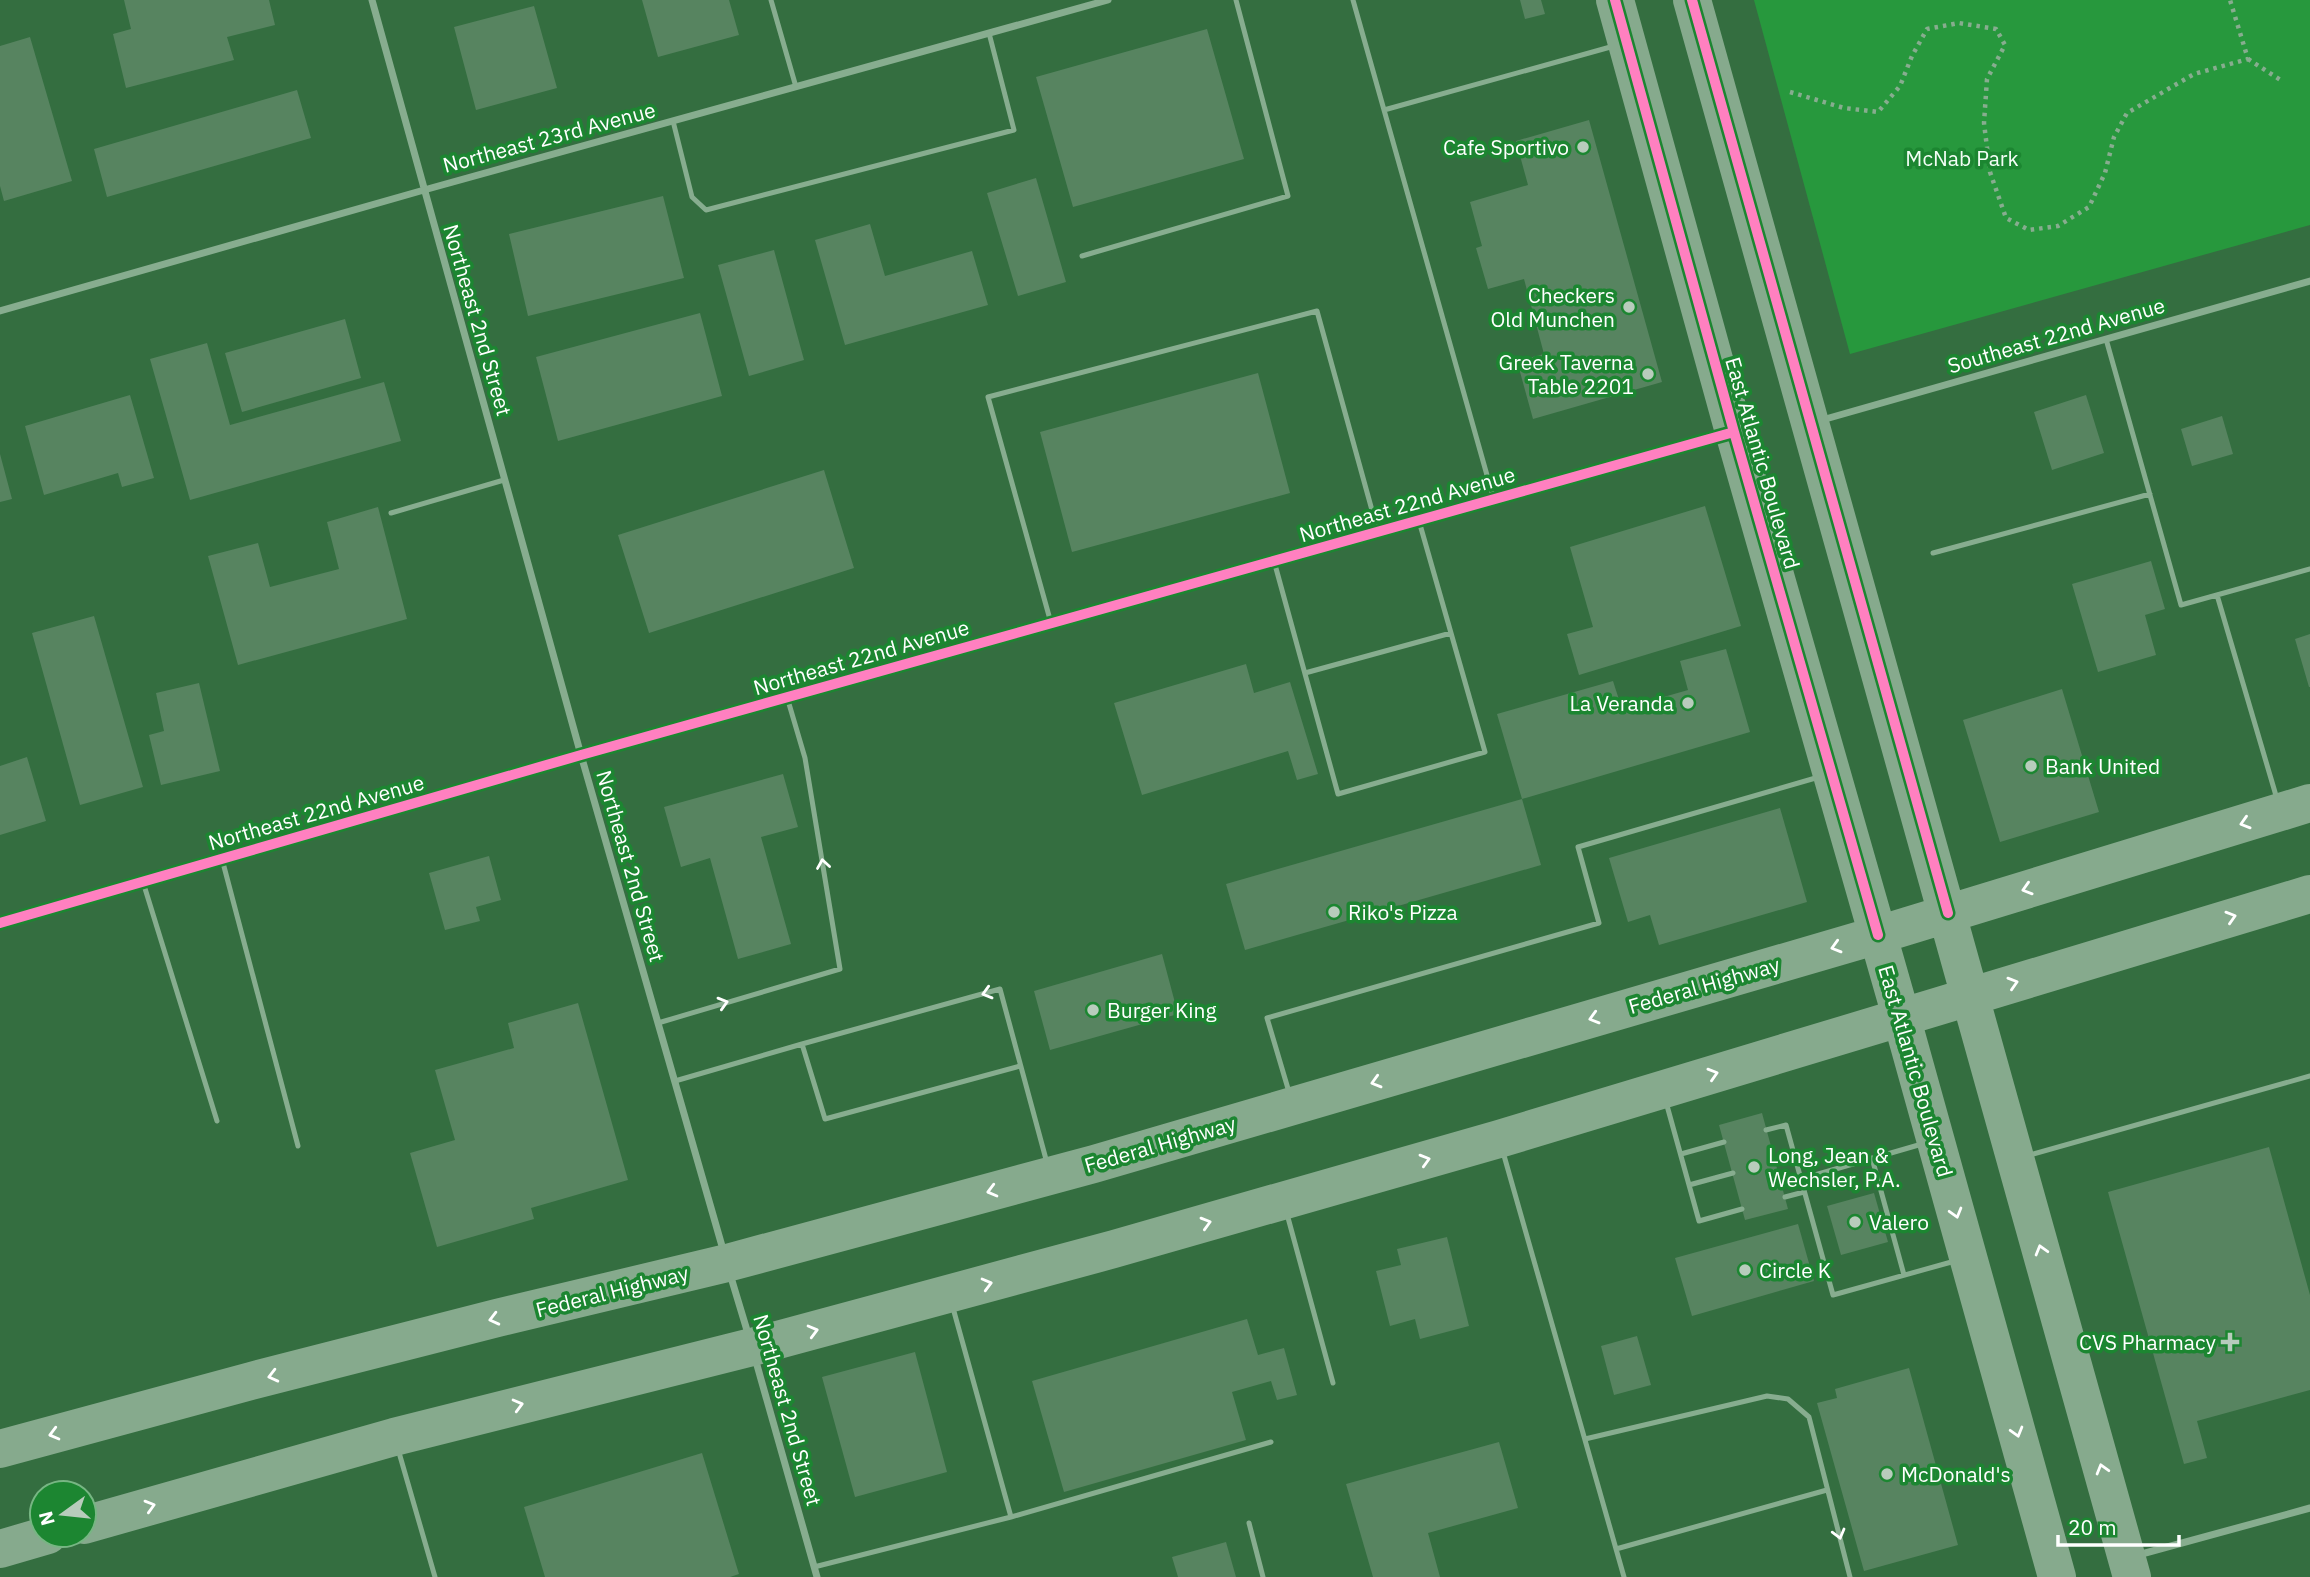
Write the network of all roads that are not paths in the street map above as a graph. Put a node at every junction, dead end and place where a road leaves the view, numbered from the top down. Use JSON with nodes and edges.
{"nodes":[{"id":1,"x":372,"y":0,"type":"edge"},
{"id":2,"x":771,"y":0,"type":"edge"},
{"id":3,"x":1108,"y":0,"type":"edge"},
{"id":4,"x":1236,"y":0,"type":"edge"},
{"id":5,"x":1353,"y":0,"type":"edge"},
{"id":6,"x":1615,"y":0,"type":"edge"},
{"id":7,"x":1692,"y":0,"type":"edge"},
{"id":8,"x":989,"y":33,"type":"junction"},
{"id":9,"x":1627,"y":42,"type":"junction"},
{"id":10,"x":796,"y":87,"type":"junction"},
{"id":11,"x":1384,"y":110,"type":"junction"},
{"id":12,"x":673,"y":121,"type":"junction"},
{"id":13,"x":424,"y":190,"type":"junction"},
{"id":14,"x":1082,"y":256,"type":"dead end"},
{"id":15,"x":2310,"y":281,"type":"edge"},
{"id":16,"x":0,"y":311,"type":"edge"},
{"id":17,"x":2106,"y":339,"type":"junction"},
{"id":18,"x":1811,"y":424,"type":"junction"},
{"id":19,"x":1734,"y":432,"type":"junction"},
{"id":20,"x":505,"y":480,"type":"junction"},
{"id":21,"x":2150,"y":494,"type":"junction"},
{"id":22,"x":1494,"y":500,"type":"junction"},
{"id":23,"x":391,"y":513,"type":"dead end"},
{"id":24,"x":1419,"y":520,"type":"junction"},
{"id":25,"x":1378,"y":532,"type":"junction"},
{"id":26,"x":1933,"y":553,"type":"dead end"},
{"id":27,"x":1274,"y":561,"type":"junction"},
{"id":28,"x":2310,"y":569,"type":"edge"},
{"id":29,"x":2217,"y":596,"type":"junction"},
{"id":30,"x":1051,"y":624,"type":"junction"},
{"id":31,"x":1451,"y":634,"type":"junction"},
{"id":32,"x":1305,"y":673,"type":"junction"},
{"id":33,"x":787,"y":697,"type":"junction"},
{"id":34,"x":581,"y":755,"type":"junction"},
{"id":35,"x":1832,"y":774,"type":"junction"},
{"id":36,"x":2295,"y":807,"type":"edge"},
{"id":37,"x":222,"y":859,"type":"junction"},
{"id":38,"x":143,"y":882,"type":"junction"},
{"id":39,"x":2310,"y":894,"type":"edge"},
{"id":40,"x":1948,"y":913,"type":"junction"},
{"id":41,"x":0,"y":923,"type":"edge"},
{"id":42,"x":1878,"y":935,"type":"junction"},
{"id":43,"x":1971,"y":995,"type":"junction"},
{"id":44,"x":1901,"y":1016,"type":"junction"},
{"id":45,"x":657,"y":1023,"type":"junction"},
{"id":46,"x":802,"y":1044,"type":"junction"},
{"id":47,"x":1020,"y":1066,"type":"junction"},
{"id":48,"x":2310,"y":1076,"type":"edge"},
{"id":49,"x":675,"y":1081,"type":"junction"},
{"id":50,"x":1662,"y":1089,"type":"junction"},
{"id":51,"x":1293,"y":1106,"type":"junction"},
{"id":52,"x":217,"y":1121,"type":"dead end"},
{"id":53,"x":1766,"y":1130,"type":"dead end"},
{"id":54,"x":1499,"y":1139,"type":"junction"},
{"id":55,"x":1936,"y":1141,"type":"junction"},
{"id":56,"x":1724,"y":1142,"type":"dead end"},
{"id":57,"x":298,"y":1146,"type":"dead end"},
{"id":58,"x":1681,"y":1154,"type":"junction"},
{"id":59,"x":1794,"y":1155,"type":"junction"},
{"id":60,"x":1872,"y":1158,"type":"junction"},
{"id":61,"x":2016,"y":1160,"type":"junction"},
{"id":62,"x":1774,"y":1161,"type":"dead end"},
{"id":63,"x":1733,"y":1173,"type":"dead end"},
{"id":64,"x":1050,"y":1176,"type":"junction"},
{"id":65,"x":1801,"y":1179,"type":"junction"},
{"id":66,"x":1689,"y":1185,"type":"junction"},
{"id":67,"x":1804,"y":1192,"type":"junction"},
{"id":68,"x":1785,"y":1197,"type":"dead end"},
{"id":69,"x":1284,"y":1201,"type":"junction"},
{"id":70,"x":1742,"y":1209,"type":"dead end"},
{"id":71,"x":1968,"y":1257,"type":"junction"},
{"id":72,"x":727,"y":1263,"type":"junction"},
{"id":73,"x":1904,"y":1275,"type":"junction"},
{"id":74,"x":949,"y":1294,"type":"junction"},
{"id":75,"x":752,"y":1347,"type":"junction"},
{"id":76,"x":1332,"y":1383,"type":"dead end"},
{"id":77,"x":394,"y":1437,"type":"junction"},
{"id":78,"x":1585,"y":1439,"type":"junction"},
{"id":79,"x":1271,"y":1442,"type":"dead end"},
{"id":80,"x":0,"y":1449,"type":"edge"},
{"id":81,"x":1828,"y":1490,"type":"junction"},
{"id":82,"x":2310,"y":1508,"type":"edge"},
{"id":83,"x":1012,"y":1517,"type":"junction"},
{"id":84,"x":98,"y":1521,"type":"edge"},
{"id":85,"x":1249,"y":1523,"type":"dead end"},
{"id":86,"x":28,"y":1541,"type":"edge"},
{"id":87,"x":0,"y":1549,"type":"edge"},
{"id":88,"x":1616,"y":1549,"type":"junction"},
{"id":89,"x":814,"y":1567,"type":"junction"},
{"id":90,"x":2130,"y":1567,"type":"edge"},
{"id":91,"x":434,"y":1577,"type":"edge"},
{"id":92,"x":817,"y":1577,"type":"edge"},
{"id":93,"x":1263,"y":1577,"type":"edge"},
{"id":94,"x":1624,"y":1577,"type":"edge"},
{"id":95,"x":1850,"y":1577,"type":"edge"},
{"id":96,"x":2057,"y":1577,"type":"edge"}],
"edges":[{"from":1,"to":13,"type":"street","name":"Northeast 2nd Street"},
{"from":2,"to":10,"type":"lane"},
{"from":3,"to":8,"type":"street","name":"Northeast 23rd Avenue"},
{"from":4,"to":14,"type":"lane"},
{"from":5,"to":11,"type":"lane"},
{"from":6,"to":9,"type":"main road","name":"East Atlantic Boulevard"},
{"from":7,"to":18,"type":"main road"},
{"from":8,"to":10,"type":"street","name":"Northeast 23rd Avenue"},
{"from":8,"to":12,"type":"lane"},
{"from":9,"to":11,"type":"lane"},
{"from":9,"to":19,"type":"main road","name":"East Atlantic Boulevard"},
{"from":10,"to":12,"type":"street","name":"Northeast 23rd Avenue"},
{"from":11,"to":22,"type":"lane"},
{"from":12,"to":13,"type":"street","name":"Northeast 23rd Avenue"},
{"from":13,"to":16,"type":"street","name":"Northeast 23rd Avenue"},
{"from":13,"to":20,"type":"street","name":"Northeast 2nd Street"},
{"from":15,"to":17,"type":"street","name":"Southeast 22nd Avenue"},
{"from":17,"to":18,"type":"street","name":"Southeast 22nd Avenue"},
{"from":17,"to":21,"type":"lane"},
{"from":18,"to":40,"type":"main road"},
{"from":19,"to":22,"type":"street","name":"Northeast 22nd Avenue"},
{"from":19,"to":35,"type":"main road","name":"East Atlantic Boulevard"},
{"from":20,"to":23,"type":"lane"},
{"from":20,"to":34,"type":"street","name":"Northeast 2nd Street"},
{"from":21,"to":26,"type":"lane"},
{"from":21,"to":29,"type":"lane"},
{"from":22,"to":24,"type":"street","name":"Northeast 22nd Avenue"},
{"from":24,"to":25,"type":"street","name":"Northeast 22nd Avenue"},
{"from":24,"to":31,"type":"lane"},
{"from":25,"to":27,"type":"street","name":"Northeast 22nd Avenue"},
{"from":25,"to":30,"type":"lane"},
{"from":27,"to":30,"type":"street","name":"Northeast 22nd Avenue"},
{"from":27,"to":32,"type":"lane"},
{"from":28,"to":29,"type":"lane"},
{"from":29,"to":36,"type":"lane"},
{"from":30,"to":33,"type":"street","name":"Northeast 22nd Avenue"},
{"from":31,"to":32,"type":"lane"},
{"from":31,"to":32,"type":"lane"},
{"from":33,"to":34,"type":"street","name":"Northeast 22nd Avenue"},
{"from":45,"to":33,"type":"lane","one_way":true},
{"from":34,"to":37,"type":"street","name":"Northeast 22nd Avenue"},
{"from":34,"to":45,"type":"street","name":"Northeast 2nd Street"},
{"from":35,"to":42,"type":"main road","name":"East Atlantic Boulevard"},
{"from":35,"to":51,"type":"lane"},
{"from":36,"to":40,"type":"main road","name":"Federal Highway","one_way":true},
{"from":37,"to":38,"type":"street","name":"Northeast 22nd Avenue"},
{"from":37,"to":57,"type":"lane"},
{"from":38,"to":41,"type":"street","name":"Northeast 22nd Avenue"},
{"from":38,"to":52,"type":"lane"},
{"from":43,"to":39,"type":"main road","one_way":true},
{"from":40,"to":42,"type":"main road","name":"Federal Highway"},
{"from":40,"to":43,"type":"main road"},
{"from":42,"to":44,"type":"main road","name":"East Atlantic Boulevard"},
{"from":42,"to":51,"type":"main road","name":"Federal Highway","one_way":true},
{"from":43,"to":44,"type":"main road"},
{"from":43,"to":61,"type":"main road"},
{"from":50,"to":44,"type":"main road","one_way":true},
{"from":44,"to":55,"type":"main road","name":"East Atlantic Boulevard"},
{"from":45,"to":49,"type":"street","name":"Northeast 2nd Street"},
{"from":46,"to":47,"type":"lane"},
{"from":47,"to":46,"type":"lane","one_way":true},
{"from":46,"to":49,"type":"lane"},
{"from":47,"to":64,"type":"lane"},
{"from":48,"to":61,"type":"lane"},
{"from":49,"to":72,"type":"street","name":"Northeast 2nd Street"},
{"from":50,"to":54,"type":"main road"},
{"from":50,"to":58,"type":"lane"},
{"from":51,"to":64,"type":"main road","name":"Federal Highway"},
{"from":53,"to":59,"type":"lane"},
{"from":69,"to":54,"type":"main road","one_way":true},
{"from":54,"to":78,"type":"lane"},
{"from":55,"to":60,"type":"lane"},
{"from":55,"to":71,"type":"main road","name":"East Atlantic Boulevard","one_way":true},
{"from":56,"to":58,"type":"lane"},
{"from":58,"to":66,"type":"lane"},
{"from":59,"to":62,"type":"lane"},
{"from":59,"to":65,"type":"lane"},
{"from":60,"to":65,"type":"lane"},
{"from":60,"to":73,"type":"lane"},
{"from":90,"to":61,"type":"main road","one_way":true},
{"from":63,"to":66,"type":"lane"},
{"from":64,"to":72,"type":"main road","name":"Federal Highway","one_way":true},
{"from":65,"to":67,"type":"lane"},
{"from":66,"to":70,"type":"lane"},
{"from":67,"to":68,"type":"lane"},
{"from":67,"to":73,"type":"lane"},
{"from":74,"to":69,"type":"main road","one_way":true},
{"from":69,"to":76,"type":"lane"},
{"from":71,"to":73,"type":"lane"},
{"from":71,"to":96,"type":"main road","name":"East Atlantic Boulevard","one_way":true},
{"from":72,"to":75,"type":"street","name":"Northeast 2nd Street"},
{"from":72,"to":80,"type":"main road","name":"Federal Highway","one_way":true},
{"from":75,"to":74,"type":"main road","one_way":true},
{"from":74,"to":83,"type":"lane"},
{"from":77,"to":75,"type":"main road","one_way":true},
{"from":75,"to":89,"type":"street","name":"Northeast 2nd Street"},
{"from":84,"to":77,"type":"main road","one_way":true},
{"from":77,"to":91,"type":"lane"},
{"from":78,"to":81,"type":"lane"},
{"from":78,"to":88,"type":"lane"},
{"from":79,"to":83,"type":"lane"},
{"from":81,"to":88,"type":"lane"},
{"from":81,"to":95,"type":"lane","one_way":true},
{"from":82,"to":90,"type":"street"},
{"from":83,"to":89,"type":"lane"},
{"from":85,"to":93,"type":"lane"},
{"from":86,"to":87,"type":"main road"},
{"from":88,"to":94,"type":"lane"},
{"from":89,"to":92,"type":"street","name":"Northeast 2nd Street"}]}
